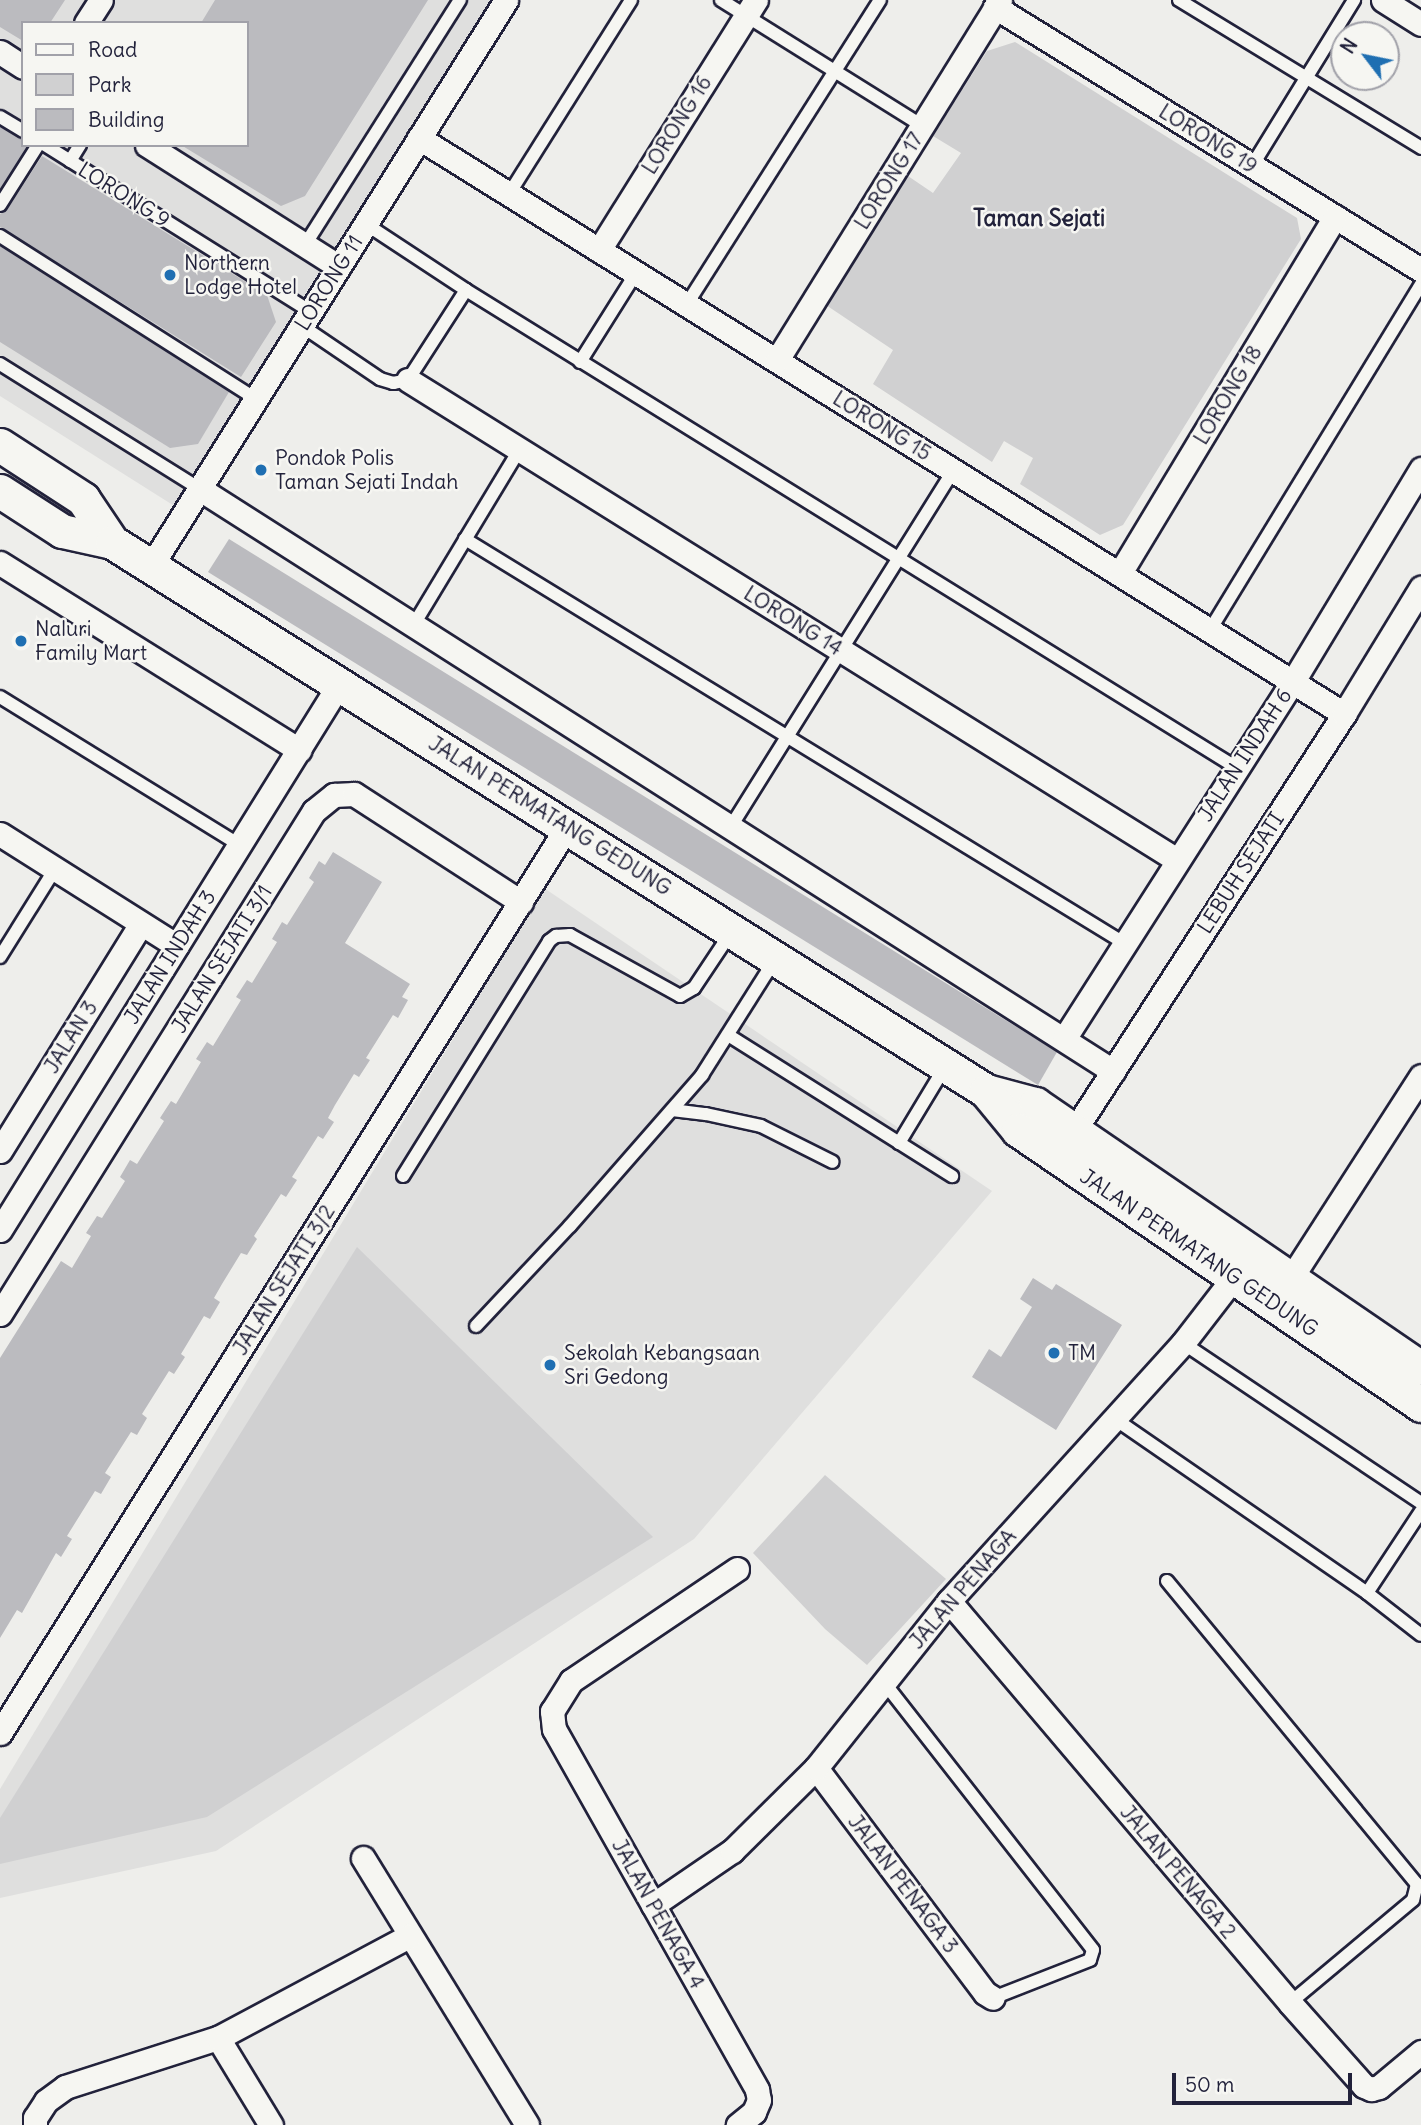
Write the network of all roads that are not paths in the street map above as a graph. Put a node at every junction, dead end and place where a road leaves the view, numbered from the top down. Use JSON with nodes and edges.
{"nodes":[{"id":1,"x":101,"y":0,"type":"edge"},
{"id":2,"x":460,"y":0,"type":"edge"},
{"id":3,"x":506,"y":0,"type":"edge"},
{"id":4,"x":631,"y":0,"type":"edge"},
{"id":5,"x":721,"y":0,"type":"edge"},
{"id":6,"x":880,"y":0,"type":"edge"},
{"id":7,"x":1179,"y":0,"type":"edge"},
{"id":8,"x":1354,"y":0,"type":"edge"},
{"id":9,"x":1383,"y":0,"type":"edge"},
{"id":10,"x":997,"y":4,"type":"edge"},
{"id":11,"x":751,"y":8,"type":"edge"},
{"id":12,"x":87,"y":21,"type":"edge"},
{"id":13,"x":1421,"y":24,"type":"edge"},
{"id":14,"x":0,"y":52,"type":"edge"},
{"id":15,"x":21,"y":66,"type":"edge"},
{"id":16,"x":835,"y":71,"type":"junction"},
{"id":17,"x":1307,"y":77,"type":"junction"},
{"id":18,"x":0,"y":117,"type":"edge"},
{"id":19,"x":923,"y":126,"type":"junction"},
{"id":20,"x":21,"y":130,"type":"edge"},
{"id":21,"x":419,"y":138,"type":"junction"},
{"id":22,"x":37,"y":147,"type":"edge"},
{"id":23,"x":48,"y":147,"type":"edge"},
{"id":24,"x":79,"y":147,"type":"edge"},
{"id":25,"x":151,"y":147,"type":"edge"},
{"id":26,"x":1421,"y":148,"type":"edge"},
{"id":27,"x":70,"y":161,"type":"junction"},
{"id":28,"x":1252,"y":166,"type":"junction"},
{"id":29,"x":509,"y":194,"type":"junction"},
{"id":30,"x":0,"y":205,"type":"edge"},
{"id":31,"x":1335,"y":218,"type":"junction"},
{"id":32,"x":366,"y":224,"type":"junction"},
{"id":33,"x":0,"y":236,"type":"edge"},
{"id":34,"x":305,"y":245,"type":"junction"},
{"id":35,"x":599,"y":250,"type":"junction"},
{"id":36,"x":339,"y":267,"type":"junction"},
{"id":37,"x":1421,"y":270,"type":"edge"},
{"id":38,"x":636,"y":273,"type":"junction"},
{"id":39,"x":1421,"y":284,"type":"edge"},
{"id":40,"x":466,"y":290,"type":"junction"},
{"id":41,"x":687,"y":304,"type":"junction"},
{"id":42,"x":306,"y":319,"type":"junction"},
{"id":43,"x":777,"y":360,"type":"junction"},
{"id":44,"x":580,"y":362,"type":"junction"},
{"id":45,"x":0,"y":364,"type":"edge"},
{"id":46,"x":408,"y":380,"type":"junction"},
{"id":47,"x":256,"y":399,"type":"junction"},
{"id":48,"x":0,"y":445,"type":"edge"},
{"id":49,"x":519,"y":450,"type":"junction"},
{"id":50,"x":1421,"y":469,"type":"edge"},
{"id":51,"x":954,"y":470,"type":"junction"},
{"id":52,"x":200,"y":489,"type":"junction"},
{"id":53,"x":0,"y":491,"type":"edge"},
{"id":54,"x":465,"y":539,"type":"junction"},
{"id":55,"x":112,"y":542,"type":"junction"},
{"id":56,"x":898,"y":559,"type":"junction"},
{"id":57,"x":0,"y":563,"type":"edge"},
{"id":58,"x":151,"y":566,"type":"junction"},
{"id":59,"x":1119,"y":573,"type":"junction"},
{"id":60,"x":1421,"y":589,"type":"edge"},
{"id":61,"x":413,"y":626,"type":"junction"},
{"id":62,"x":1210,"y":630,"type":"junction"},
{"id":63,"x":841,"y":651,"type":"junction"},
{"id":64,"x":1292,"y":683,"type":"junction"},
{"id":65,"x":340,"y":684,"type":"junction"},
{"id":66,"x":0,"y":697,"type":"edge"},
{"id":67,"x":1344,"y":714,"type":"junction"},
{"id":68,"x":786,"y":738,"type":"junction"},
{"id":69,"x":299,"y":750,"type":"junction"},
{"id":70,"x":1237,"y":768,"type":"junction"},
{"id":71,"x":567,"y":827,"type":"junction"},
{"id":72,"x":730,"y":828,"type":"junction"},
{"id":73,"x":0,"y":834,"type":"edge"},
{"id":74,"x":240,"y":845,"type":"junction"},
{"id":75,"x":1177,"y":860,"type":"junction"},
{"id":76,"x":55,"y":869,"type":"junction"},
{"id":77,"x":521,"y":902,"type":"junction"},
{"id":78,"x":142,"y":924,"type":"junction"},
{"id":79,"x":732,"y":930,"type":"junction"},
{"id":80,"x":1124,"y":943,"type":"junction"},
{"id":81,"x":177,"y":946,"type":"junction"},
{"id":82,"x":0,"y":957,"type":"edge"},
{"id":83,"x":776,"y":958,"type":"junction"},
{"id":84,"x":727,"y":1035,"type":"junction"},
{"id":85,"x":1064,"y":1039,"type":"junction"},
{"id":86,"x":946,"y":1065,"type":"junction"},
{"id":87,"x":1113,"y":1071,"type":"junction"},
{"id":88,"x":1421,"y":1076,"type":"edge"},
{"id":89,"x":672,"y":1110,"type":"junction"},
{"id":90,"x":899,"y":1143,"type":"junction"},
{"id":91,"x":1066,"y":1144,"type":"junction"},
{"id":92,"x":0,"y":1150,"type":"edge"},
{"id":93,"x":833,"y":1162,"type":"dead end"},
{"id":94,"x":403,"y":1176,"type":"dead end"},
{"id":95,"x":952,"y":1176,"type":"dead end"},
{"id":96,"x":0,"y":1230,"type":"edge"},
{"id":97,"x":1244,"y":1264,"type":"junction"},
{"id":98,"x":1291,"y":1278,"type":"junction"},
{"id":99,"x":0,"y":1314,"type":"edge"},
{"id":100,"x":476,"y":1326,"type":"dead end"},
{"id":101,"x":1183,"y":1343,"type":"junction"},
{"id":102,"x":1421,"y":1368,"type":"edge"},
{"id":103,"x":1421,"y":1405,"type":"edge"},
{"id":104,"x":1115,"y":1419,"type":"junction"},
{"id":105,"x":1421,"y":1503,"type":"edge"},
{"id":106,"x":1421,"y":1511,"type":"edge"},
{"id":107,"x":737,"y":1569,"type":"dead end"},
{"id":108,"x":1167,"y":1581,"type":"dead end"},
{"id":109,"x":1367,"y":1594,"type":"junction"},
{"id":110,"x":949,"y":1601,"type":"junction"},
{"id":111,"x":1421,"y":1635,"type":"edge"},
{"id":112,"x":883,"y":1681,"type":"junction"},
{"id":113,"x":0,"y":1733,"type":"edge"},
{"id":114,"x":816,"y":1768,"type":"junction"},
{"id":115,"x":363,"y":1858,"type":"dead end"},
{"id":116,"x":653,"y":1905,"type":"junction"},
{"id":117,"x":409,"y":1936,"type":"junction"},
{"id":118,"x":993,"y":1998,"type":"joint"},
{"id":119,"x":1290,"y":2003,"type":"junction"},
{"id":120,"x":218,"y":2038,"type":"junction"},
{"id":121,"x":1421,"y":2052,"type":"edge"},
{"id":122,"x":35,"y":2125,"type":"edge"},
{"id":123,"x":271,"y":2125,"type":"edge"},
{"id":124,"x":527,"y":2125,"type":"edge"},
{"id":125,"x":738,"y":2125,"type":"edge"}],
"edges":[{"from":1,"to":12,"type":"street"},
{"from":2,"to":34,"type":"lane"},
{"from":3,"to":21,"type":"street","name":"LORONG 11"},
{"from":4,"to":29,"type":"lane"},
{"from":5,"to":11,"type":"lane"},
{"from":6,"to":16,"type":"lane"},
{"from":7,"to":17,"type":"lane"},
{"from":8,"to":17,"type":"lane"},
{"from":9,"to":13,"type":"street"},
{"from":10,"to":19,"type":"street","name":"LORONG 17"},
{"from":10,"to":28,"type":"street","name":"LORONG 19"},
{"from":11,"to":16,"type":"lane"},
{"from":11,"to":35,"type":"street","name":"LORONG 16"},
{"from":14,"to":15,"type":"street"},
{"from":16,"to":19,"type":"lane"},
{"from":16,"to":41,"type":"lane"},
{"from":17,"to":26,"type":"lane"},
{"from":17,"to":28,"type":"lane"},
{"from":18,"to":20,"type":"lane"},
{"from":19,"to":43,"type":"street","name":"LORONG 17"},
{"from":21,"to":29,"type":"street","name":"LORONG 15"},
{"from":21,"to":32,"type":"street","name":"LORONG 11"},
{"from":22,"to":30,"type":"lane"},
{"from":23,"to":27,"type":"lane","name":"LORONG 9"},
{"from":24,"to":27,"type":"lane"},
{"from":25,"to":34,"type":"street"},
{"from":27,"to":42,"type":"lane","name":"LORONG 9"},
{"from":28,"to":31,"type":"street","name":"LORONG 19"},
{"from":29,"to":35,"type":"street","name":"LORONG 15"},
{"from":31,"to":37,"type":"street","name":"LORONG 19"},
{"from":31,"to":59,"type":"street","name":"LORONG 18"},
{"from":32,"to":36,"type":"street","name":"LORONG 11"},
{"from":32,"to":40,"type":"lane"},
{"from":33,"to":47,"type":"lane"},
{"from":34,"to":36,"type":"street"},
{"from":35,"to":38,"type":"street","name":"LORONG 15"},
{"from":36,"to":42,"type":"street","name":"LORONG 11"},
{"from":38,"to":41,"type":"street","name":"LORONG 15"},
{"from":38,"to":44,"type":"lane"},
{"from":39,"to":62,"type":"lane"},
{"from":40,"to":44,"type":"lane"},
{"from":40,"to":46,"type":"lane"},
{"from":41,"to":43,"type":"street","name":"LORONG 15"},
{"from":42,"to":46,"type":"lane","name":"LORONG 9"},
{"from":42,"to":47,"type":"street","name":"LORONG 11"},
{"from":43,"to":51,"type":"street","name":"LORONG 15"},
{"from":44,"to":56,"type":"lane"},
{"from":45,"to":52,"type":"lane"},
{"from":46,"to":49,"type":"street","name":"LORONG 14"},
{"from":47,"to":52,"type":"street","name":"LORONG 11"},
{"from":48,"to":55,"type":"main road","name":"JALAN PERMATANG GEDUNG"},
{"from":49,"to":54,"type":"lane"},
{"from":49,"to":63,"type":"street","name":"LORONG 14"},
{"from":50,"to":64,"type":"street","name":"JALAN INDAH 6"},
{"from":51,"to":56,"type":"lane"},
{"from":51,"to":59,"type":"street","name":"LORONG 15"},
{"from":52,"to":58,"type":"street","name":"LORONG 11"},
{"from":52,"to":61,"type":"street"},
{"from":53,"to":55,"type":"main road","name":"JALAN PERMATANG GEDUNG"},
{"from":54,"to":61,"type":"lane"},
{"from":54,"to":68,"type":"lane"},
{"from":55,"to":58,"type":"main road","name":"JALAN PERMATANG GEDUNG"},
{"from":56,"to":63,"type":"lane"},
{"from":56,"to":70,"type":"lane"},
{"from":57,"to":69,"type":"street"},
{"from":58,"to":65,"type":"main road","name":"JALAN PERMATANG GEDUNG"},
{"from":59,"to":62,"type":"street","name":"LORONG 15"},
{"from":60,"to":67,"type":"street","name":"LEBUH SEJATI"},
{"from":61,"to":72,"type":"street"},
{"from":62,"to":64,"type":"street","name":"LORONG 15"},
{"from":63,"to":68,"type":"lane"},
{"from":63,"to":75,"type":"street","name":"LORONG 14"},
{"from":64,"to":67,"type":"street","name":"LORONG 15"},
{"from":64,"to":70,"type":"street","name":"JALAN INDAH 6"},
{"from":65,"to":69,"type":"street","name":"JALAN INDAH 3"},
{"from":65,"to":71,"type":"main road","name":"JALAN PERMATANG GEDUNG"},
{"from":66,"to":74,"type":"lane"},
{"from":67,"to":87,"type":"street","name":"LEBUH SEJATI"},
{"from":68,"to":72,"type":"lane"},
{"from":68,"to":80,"type":"lane"},
{"from":69,"to":74,"type":"street","name":"JALAN INDAH 3"},
{"from":70,"to":75,"type":"street","name":"JALAN INDAH 6"},
{"from":71,"to":77,"type":"street","name":"JALAN SEJATI 3/2"},
{"from":71,"to":79,"type":"main road","name":"JALAN PERMATANG GEDUNG"},
{"from":72,"to":85,"type":"street"},
{"from":73,"to":76,"type":"street"},
{"from":74,"to":81,"type":"street","name":"JALAN INDAH 3"},
{"from":75,"to":80,"type":"street","name":"JALAN INDAH 6"},
{"from":76,"to":78,"type":"street"},
{"from":76,"to":82,"type":"lane"},
{"from":77,"to":99,"type":"street","name":"JALAN SEJATI 3/1"},
{"from":77,"to":113,"type":"street","name":"JALAN SEJATI 3/2"},
{"from":78,"to":81,"type":"street"},
{"from":78,"to":92,"type":"street","name":"JALAN 3"},
{"from":79,"to":83,"type":"main road","name":"JALAN PERMATANG GEDUNG"},
{"from":79,"to":94,"type":"lane"},
{"from":80,"to":85,"type":"street","name":"JALAN INDAH 6"},
{"from":81,"to":96,"type":"street","name":"JALAN INDAH 3"},
{"from":83,"to":84,"type":"lane"},
{"from":83,"to":86,"type":"main road","name":"JALAN PERMATANG GEDUNG"},
{"from":84,"to":89,"type":"lane"},
{"from":84,"to":90,"type":"lane"},
{"from":85,"to":87,"type":"street"},
{"from":86,"to":90,"type":"lane"},
{"from":86,"to":91,"type":"main road","name":"JALAN PERMATANG GEDUNG"},
{"from":87,"to":91,"type":"street","name":"LEBUH SEJATI"},
{"from":88,"to":98,"type":"street"},
{"from":89,"to":93,"type":"lane"},
{"from":89,"to":100,"type":"lane"},
{"from":90,"to":95,"type":"lane"},
{"from":91,"to":97,"type":"main road","name":"JALAN PERMATANG GEDUNG"},
{"from":97,"to":98,"type":"main road","name":"JALAN PERMATANG GEDUNG"},
{"from":97,"to":101,"type":"street","name":"JALAN PENAGA"},
{"from":97,"to":103,"type":"main road","name":"JALAN PERMATANG GEDUNG"},
{"from":98,"to":102,"type":"main road","name":"JALAN PERMATANG GEDUNG"},
{"from":101,"to":104,"type":"street","name":"JALAN PENAGA"},
{"from":101,"to":105,"type":"lane"},
{"from":104,"to":109,"type":"lane"},
{"from":104,"to":110,"type":"street","name":"JALAN PENAGA"},
{"from":106,"to":109,"type":"lane"},
{"from":107,"to":116,"type":"street","name":"JALAN PENAGA 4"},
{"from":108,"to":119,"type":"lane"},
{"from":109,"to":111,"type":"lane"},
{"from":110,"to":112,"type":"street","name":"JALAN PENAGA"},
{"from":110,"to":119,"type":"street","name":"JALAN PENAGA 2"},
{"from":112,"to":114,"type":"street","name":"JALAN PENAGA"},
{"from":112,"to":118,"type":"lane"},
{"from":114,"to":116,"type":"street","name":"JALAN PENAGA"},
{"from":114,"to":118,"type":"street","name":"JALAN PENAGA 3"},
{"from":115,"to":117,"type":"street"},
{"from":116,"to":125,"type":"street","name":"JALAN PENAGA 4"},
{"from":117,"to":120,"type":"street"},
{"from":117,"to":124,"type":"street"},
{"from":119,"to":121,"type":"street","name":"JALAN PENAGA 2"},
{"from":120,"to":122,"type":"street"},
{"from":120,"to":123,"type":"street"}]}
